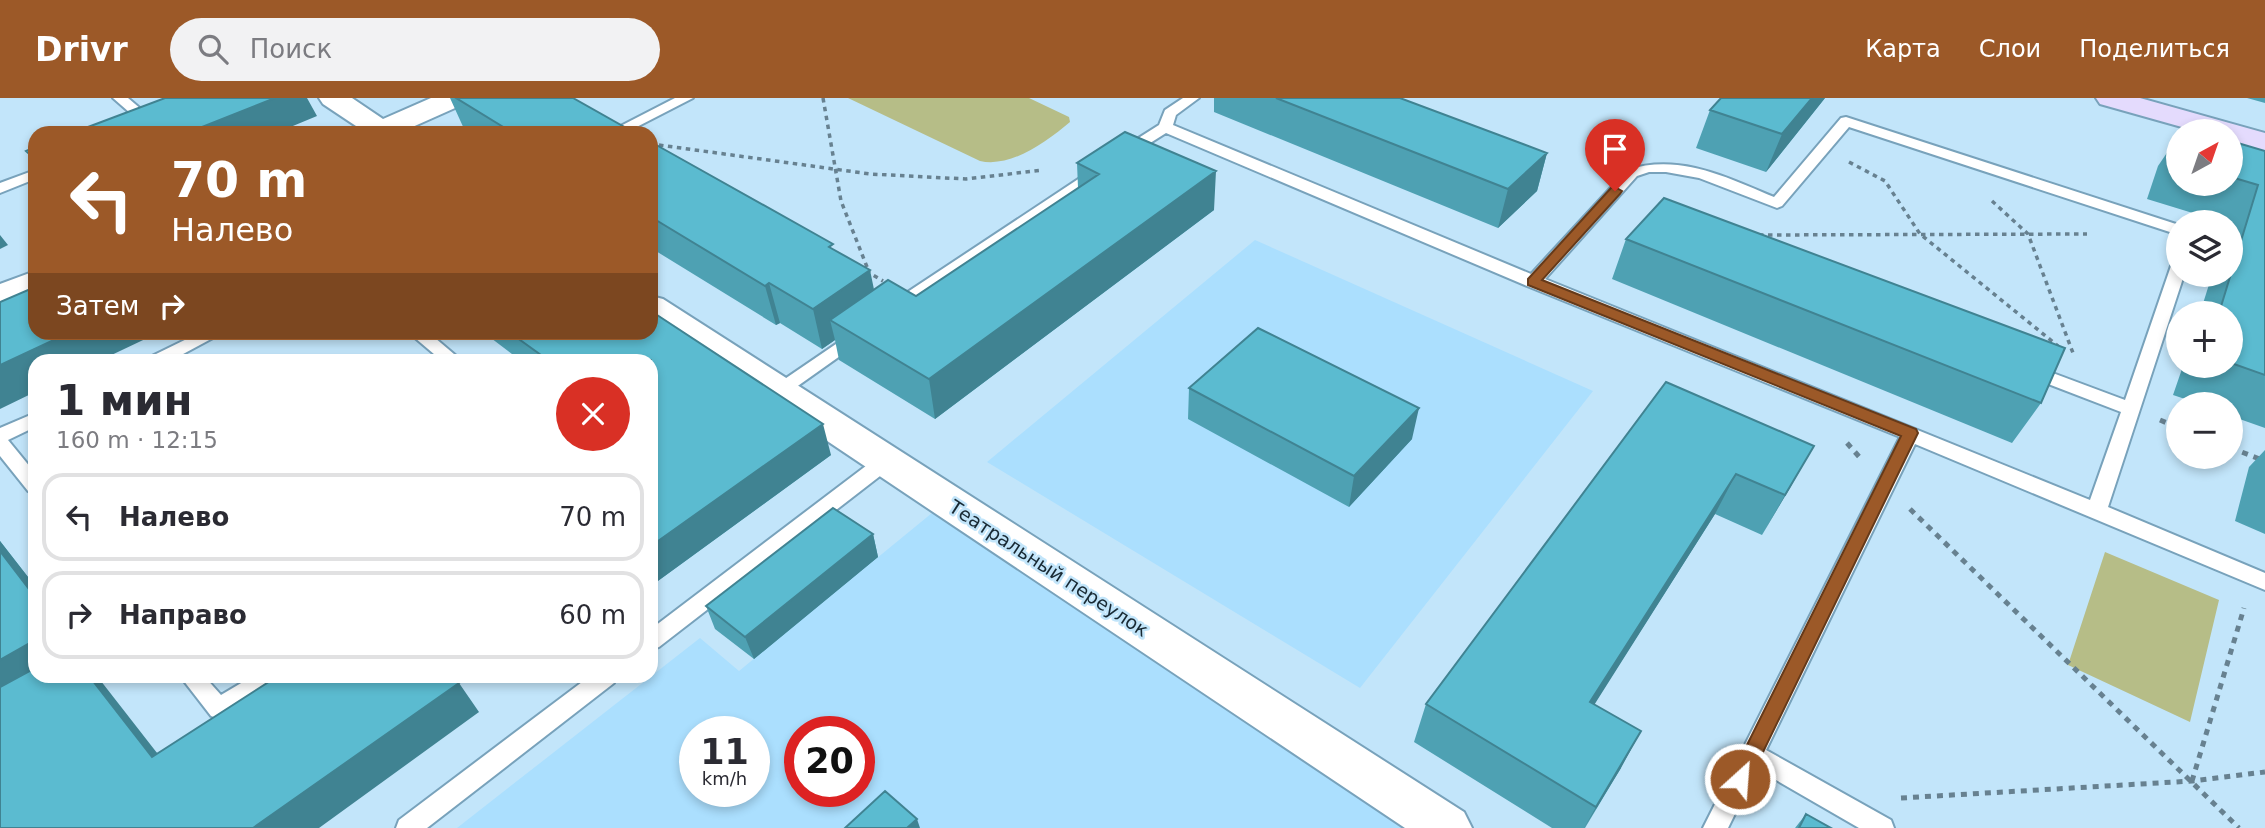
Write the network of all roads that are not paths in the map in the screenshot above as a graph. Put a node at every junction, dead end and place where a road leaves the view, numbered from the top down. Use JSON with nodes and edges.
{"nodes":[{"id":1,"x":120,"y":98,"type":"edge"},
{"id":2,"x":333,"y":98,"type":"edge"},
{"id":3,"x":454,"y":98,"type":"edge"},
{"id":4,"x":686,"y":98,"type":"edge"},
{"id":5,"x":1192,"y":98,"type":"edge"},
{"id":6,"x":2110,"y":98,"type":"edge"},
{"id":7,"x":2184,"y":119,"type":"edge"},
{"id":8,"x":154,"y":126,"type":"edge"},
{"id":9,"x":372,"y":126,"type":"edge"},
{"id":10,"x":393,"y":126,"type":"edge"},
{"id":11,"x":628,"y":126,"type":"edge"},
{"id":12,"x":1165,"y":127,"type":"junction"},
{"id":13,"x":2244,"y":136,"type":"edge"},
{"id":14,"x":2265,"y":142,"type":"edge"},
{"id":15,"x":28,"y":177,"type":"edge"},
{"id":16,"x":0,"y":188,"type":"edge"},
{"id":17,"x":2166,"y":226,"type":"edge"},
{"id":18,"x":1533,"y":282,"type":"junction"},
{"id":19,"x":28,"y":284,"type":"edge"},
{"id":20,"x":2172,"y":287,"type":"edge"},
{"id":21,"x":0,"y":296,"type":"edge"},
{"id":22,"x":658,"y":315,"type":"edge"},
{"id":23,"x":199,"y":340,"type":"edge"},
{"id":24,"x":426,"y":340,"type":"edge"},
{"id":25,"x":170,"y":354,"type":"edge"},
{"id":26,"x":444,"y":354,"type":"edge"},
{"id":27,"x":2008,"y":363,"type":"edge"},
{"id":28,"x":779,"y":391,"type":"junction"},
{"id":29,"x":2131,"y":409,"type":"junction"},
{"id":30,"x":28,"y":422,"type":"edge"},
{"id":31,"x":1910,"y":433,"type":"junction"},
{"id":32,"x":0,"y":436,"type":"edge"},
{"id":33,"x":0,"y":443,"type":"edge"},
{"id":34,"x":886,"y":461,"type":"junction"},
{"id":35,"x":28,"y":477,"type":"edge"},
{"id":36,"x":2097,"y":510,"type":"junction"},
{"id":37,"x":2259,"y":579,"type":"edge"},
{"id":38,"x":658,"y":636,"type":"edge"},
{"id":39,"x":197,"y":683,"type":"edge"},
{"id":40,"x":260,"y":683,"type":"edge"},
{"id":41,"x":597,"y":683,"type":"edge"},
{"id":42,"x":1752,"y":754,"type":"junction"},
{"id":43,"x":408,"y":828,"type":"edge"},
{"id":44,"x":1447,"y":828,"type":"edge"},
{"id":45,"x":1715,"y":828,"type":"edge"},
{"id":46,"x":1882,"y":828,"type":"edge"}],
"edges":[{"from":1,"to":8,"type":"lane"},
{"from":2,"to":9,"type":"street"},
{"from":3,"to":10,"type":"street"},
{"from":4,"to":11,"type":"lane"},
{"from":5,"to":12,"type":"lane"},
{"from":6,"to":7,"type":"main road"},
{"from":12,"to":18,"type":"lane"},
{"from":12,"to":28,"type":"lane"},
{"from":13,"to":14,"type":"main road"},
{"from":15,"to":16,"type":"lane"},
{"from":17,"to":18,"type":"lane"},
{"from":18,"to":31,"type":"lane"},
{"from":19,"to":21,"type":"street"},
{"from":20,"to":29,"type":"lane"},
{"from":22,"to":28,"type":"street","name":"Театральный переулок"},
{"from":23,"to":25,"type":"lane"},
{"from":24,"to":26,"type":"lane"},
{"from":27,"to":29,"type":"lane"},
{"from":28,"to":34,"type":"street","name":"Театральный переулок"},
{"from":29,"to":36,"type":"lane"},
{"from":30,"to":32,"type":"lane"},
{"from":31,"to":36,"type":"lane"},
{"from":31,"to":42,"type":"lane"},
{"from":33,"to":35,"type":"lane"},
{"from":34,"to":38,"type":"lane"},
{"from":34,"to":44,"type":"street","name":"Театральный переулок"},
{"from":36,"to":37,"type":"lane"},
{"from":39,"to":40,"type":"lane"},
{"from":41,"to":43,"type":"lane"},
{"from":42,"to":45,"type":"lane"},
{"from":42,"to":46,"type":"lane"}]}
